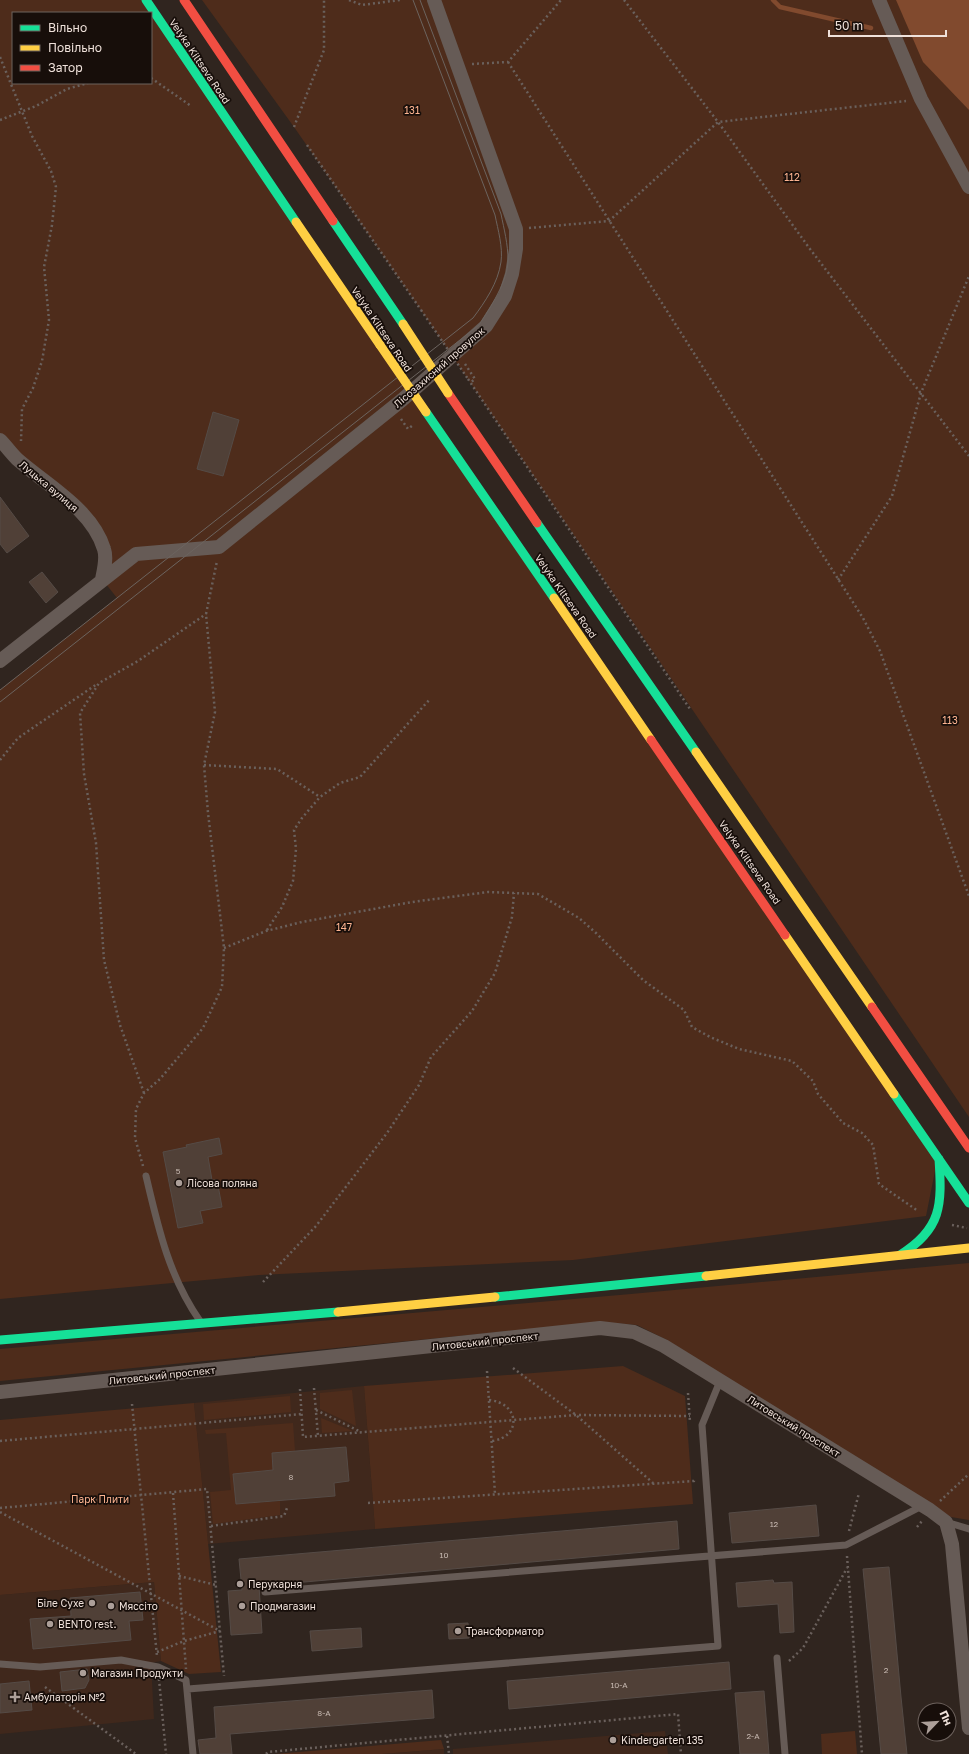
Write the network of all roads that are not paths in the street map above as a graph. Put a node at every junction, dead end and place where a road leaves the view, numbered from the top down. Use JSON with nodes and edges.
{"nodes":[{"id":1,"x":146,"y":0,"type":"edge"},
{"id":2,"x":184,"y":0,"type":"edge"},
{"id":3,"x":434,"y":0,"type":"edge"},
{"id":4,"x":879,"y":0,"type":"edge"},
{"id":5,"x":969,"y":187,"type":"edge"},
{"id":6,"x":0,"y":440,"type":"edge"},
{"id":7,"x":102,"y":579,"type":"junction"},
{"id":8,"x":0,"y":661,"type":"edge"},
{"id":9,"x":969,"y":1148,"type":"edge"},
{"id":10,"x":938,"y":1156,"type":"junction"},
{"id":11,"x":146,"y":1176,"type":"road end"},
{"id":12,"x":969,"y":1203,"type":"edge"},
{"id":13,"x":969,"y":1248,"type":"edge"},
{"id":14,"x":900,"y":1256,"type":"junction"},
{"id":15,"x":202,"y":1324,"type":"junction"},
{"id":16,"x":0,"y":1340,"type":"edge"},
{"id":17,"x":720,"y":1381,"type":"junction"},
{"id":18,"x":0,"y":1392,"type":"edge"},
{"id":19,"x":922,"y":1506,"type":"junction"},
{"id":20,"x":946,"y":1522,"type":"junction"},
{"id":21,"x":969,"y":1529,"type":"edge"},
{"id":22,"x":712,"y":1554,"type":"junction"},
{"id":23,"x":265,"y":1592,"type":"dead end"},
{"id":24,"x":777,"y":1658,"type":"dead end"},
{"id":25,"x":0,"y":1664,"type":"edge"},
{"id":26,"x":188,"y":1689,"type":"junction"},
{"id":27,"x":969,"y":1728,"type":"edge"},
{"id":28,"x":193,"y":1754,"type":"edge"},
{"id":29,"x":785,"y":1754,"type":"edge"}],
"edges":[{"from":1,"to":10,"type":"main road","name":"Velyka Kiltseva Road","bridge":true},
{"from":2,"to":9,"type":"main road","name":"Velyka Kiltseva Road","bridge":true},
{"from":3,"to":7,"type":"street","name":"Лісозахисний провулок"},
{"from":4,"to":5,"type":"street"},
{"from":6,"to":7,"type":"street","name":"Луцька вулиця"},
{"from":7,"to":8,"type":"street"},
{"from":10,"to":12,"type":"main road","name":"Velyka Kiltseva Road"},
{"from":10,"to":14,"type":"main road"},
{"from":11,"to":15,"type":"lane"},
{"from":13,"to":14,"type":"main road"},
{"from":14,"to":15,"type":"main road"},
{"from":15,"to":16,"type":"main road"},
{"from":17,"to":18,"type":"street","name":"Литовський проспект"},
{"from":17,"to":19,"type":"street","name":"Литовський проспект"},
{"from":17,"to":22,"type":"lane"},
{"from":19,"to":20,"type":"street","name":"Литовський проспект"},
{"from":19,"to":22,"type":"lane"},
{"from":20,"to":21,"type":"lane"},
{"from":20,"to":27,"type":"street"},
{"from":22,"to":23,"type":"lane"},
{"from":22,"to":26,"type":"lane"},
{"from":24,"to":29,"type":"lane"},
{"from":25,"to":26,"type":"lane"},
{"from":26,"to":28,"type":"lane"}]}
